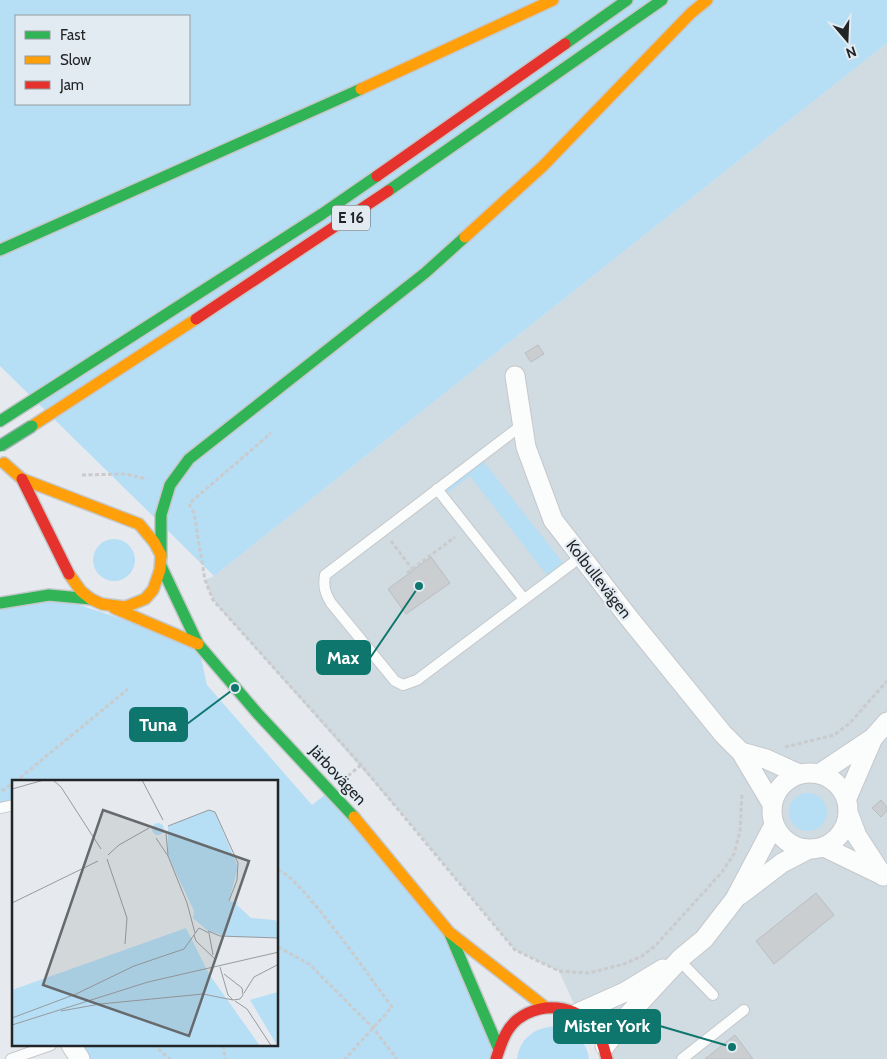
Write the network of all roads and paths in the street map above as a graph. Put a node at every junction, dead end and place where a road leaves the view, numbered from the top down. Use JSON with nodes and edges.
{"nodes":[{"id":1,"x":553,"y":0,"type":"edge"},
{"id":2,"x":628,"y":0,"type":"edge"},
{"id":3,"x":662,"y":0,"type":"edge"},
{"id":4,"x":707,"y":0,"type":"edge"},
{"id":5,"x":0,"y":250,"type":"edge"},
{"id":6,"x":515,"y":376,"type":"dead end"},
{"id":7,"x":3,"y":420,"type":"edge"},
{"id":8,"x":522,"y":425,"type":"junction"},
{"id":9,"x":271,"y":433,"type":"dead end"},
{"id":10,"x":0,"y":446,"type":"edge"},
{"id":11,"x":4,"y":464,"type":"dead end"},
{"id":12,"x":74,"y":476,"type":"dead end"},
{"id":13,"x":22,"y":479,"type":"junction"},
{"id":14,"x":437,"y":489,"type":"junction"},
{"id":15,"x":168,"y":490,"type":"junction"},
{"id":16,"x":189,"y":504,"type":"junction"},
{"id":17,"x":468,"y":528,"type":"junction"},
{"id":18,"x":382,"y":531,"type":"junction"},
{"id":19,"x":431,"y":555,"type":"junction"},
{"id":20,"x":582,"y":556,"type":"junction"},
{"id":21,"x":435,"y":560,"type":"dead end"},
{"id":22,"x":161,"y":561,"type":"junction"},
{"id":23,"x":413,"y":569,"type":"junction"},
{"id":24,"x":407,"y":573,"type":"dead end"},
{"id":25,"x":524,"y":598,"type":"junction"},
{"id":26,"x":91,"y":599,"type":"junction"},
{"id":27,"x":0,"y":603,"type":"edge"},
{"id":28,"x":114,"y":608,"type":"junction"},
{"id":29,"x":198,"y":644,"type":"junction"},
{"id":30,"x":887,"y":681,"type":"edge"},
{"id":31,"x":128,"y":689,"type":"dead end"},
{"id":32,"x":887,"y":722,"type":"edge"},
{"id":33,"x":873,"y":738,"type":"junction"},
{"id":34,"x":741,"y":752,"type":"junction"},
{"id":35,"x":766,"y":759,"type":"junction"},
{"id":36,"x":754,"y":774,"type":"junction"},
{"id":37,"x":799,"y":774,"type":"junction"},
{"id":38,"x":819,"y":774,"type":"junction"},
{"id":39,"x":16,"y":780,"type":"edge"},
{"id":40,"x":12,"y":784,"type":"edge"},
{"id":41,"x":0,"y":793,"type":"edge"},
{"id":42,"x":772,"y":804,"type":"junction"},
{"id":43,"x":848,"y":807,"type":"junction"},
{"id":44,"x":774,"y":825,"type":"junction"},
{"id":45,"x":815,"y":848,"type":"junction"},
{"id":46,"x":279,"y":872,"type":"edge"},
{"id":47,"x":885,"y":877,"type":"edge"},
{"id":48,"x":735,"y":899,"type":"junction"},
{"id":49,"x":449,"y":932,"type":"junction"},
{"id":50,"x":279,"y":948,"type":"edge"},
{"id":51,"x":680,"y":959,"type":"junction"},
{"id":52,"x":713,"y":995,"type":"dead end"},
{"id":53,"x":545,"y":1007,"type":"junction"},
{"id":54,"x":744,"y":1010,"type":"dead end"},
{"id":55,"x":578,"y":1013,"type":"junction"},
{"id":56,"x":373,"y":1028,"type":"junction"},
{"id":57,"x":48,"y":1046,"type":"edge"},
{"id":58,"x":72,"y":1046,"type":"edge"},
{"id":59,"x":154,"y":1046,"type":"edge"},
{"id":60,"x":223,"y":1046,"type":"edge"},
{"id":61,"x":497,"y":1053,"type":"edge"},
{"id":62,"x":606,"y":1053,"type":"edge"},
{"id":63,"x":12,"y":1059,"type":"edge"},
{"id":64,"x":80,"y":1059,"type":"edge"},
{"id":65,"x":170,"y":1059,"type":"edge"},
{"id":66,"x":225,"y":1059,"type":"edge"},
{"id":67,"x":345,"y":1059,"type":"edge"},
{"id":68,"x":397,"y":1059,"type":"edge"},
{"id":69,"x":682,"y":1059,"type":"edge"}],
"edges":[{"from":1,"to":5,"type":"main road"},
{"from":2,"to":7,"type":"main road","number":"E 16"},
{"from":3,"to":10,"type":"main road","number":"E 16","bridge":true},
{"from":4,"to":15,"type":"main road"},
{"from":6,"to":8,"type":"street","name":"Kolbullevägen"},
{"from":8,"to":14,"type":"lane"},
{"from":8,"to":20,"type":"street","name":"Kolbullevägen"},
{"from":9,"to":16,"type":"path"},
{"from":11,"to":13,"type":"main road","name":"Järbovägen"},
{"from":12,"to":15,"type":"path"},
{"from":13,"to":22,"type":"main road","name":"Järbovägen"},
{"from":13,"to":26,"type":"main road","name":"Järbovägen"},
{"from":14,"to":17,"type":"lane"},
{"from":14,"to":18,"type":"lane"},
{"from":15,"to":16,"type":"path"},
{"from":15,"to":22,"type":"main road"},
{"from":16,"to":36,"type":"path"},
{"from":17,"to":19,"type":"path"},
{"from":17,"to":25,"type":"lane"},
{"from":18,"to":23,"type":"path"},
{"from":18,"to":25,"type":"lane"},
{"from":19,"to":21,"type":"path"},
{"from":19,"to":23,"type":"path"},
{"from":20,"to":25,"type":"lane"},
{"from":20,"to":34,"type":"street","name":"Kolbullevägen"},
{"from":22,"to":28,"type":"main road"},
{"from":22,"to":29,"type":"main road","name":"Järbovägen"},
{"from":23,"to":24,"type":"path"},
{"from":26,"to":27,"type":"main road"},
{"from":26,"to":28,"type":"main road","name":"Järbovägen"},
{"from":28,"to":29,"type":"main road","name":"Järbovägen"},
{"from":29,"to":49,"type":"main road","name":"Järbovägen"},
{"from":30,"to":35,"type":"path"},
{"from":31,"to":39,"type":"path"},
{"from":32,"to":33,"type":"street"},
{"from":33,"to":38,"type":"street"},
{"from":33,"to":43,"type":"street"},
{"from":34,"to":35,"type":"street"},
{"from":34,"to":36,"type":"street"},
{"from":35,"to":37,"type":"street"},
{"from":36,"to":42,"type":"street"},
{"from":37,"to":38,"type":"street"},
{"from":37,"to":42,"type":"street"},
{"from":38,"to":43,"type":"street"},
{"from":40,"to":41,"type":"path"},
{"from":42,"to":44,"type":"street"},
{"from":43,"to":45,"type":"street"},
{"from":43,"to":47,"type":"street"},
{"from":44,"to":45,"type":"street"},
{"from":44,"to":48,"type":"street"},
{"from":45,"to":47,"type":"street"},
{"from":45,"to":48,"type":"street"},
{"from":46,"to":56,"type":"path"},
{"from":48,"to":51,"type":"street"},
{"from":49,"to":53,"type":"main road","name":"Järbovägen"},
{"from":49,"to":61,"type":"main road","name":"Järbovägen"},
{"from":50,"to":56,"type":"path"},
{"from":51,"to":52,"type":"lane"},
{"from":51,"to":55,"type":"street"},
{"from":51,"to":62,"type":"street"},
{"from":53,"to":55,"type":"main road"},
{"from":53,"to":61,"type":"main road"},
{"from":54,"to":69,"type":"lane"},
{"from":55,"to":62,"type":"main road"},
{"from":56,"to":67,"type":"path"},
{"from":56,"to":68,"type":"path"},
{"from":57,"to":63,"type":"lane"},
{"from":58,"to":64,"type":"street"},
{"from":59,"to":65,"type":"path"},
{"from":60,"to":66,"type":"path"}]}
